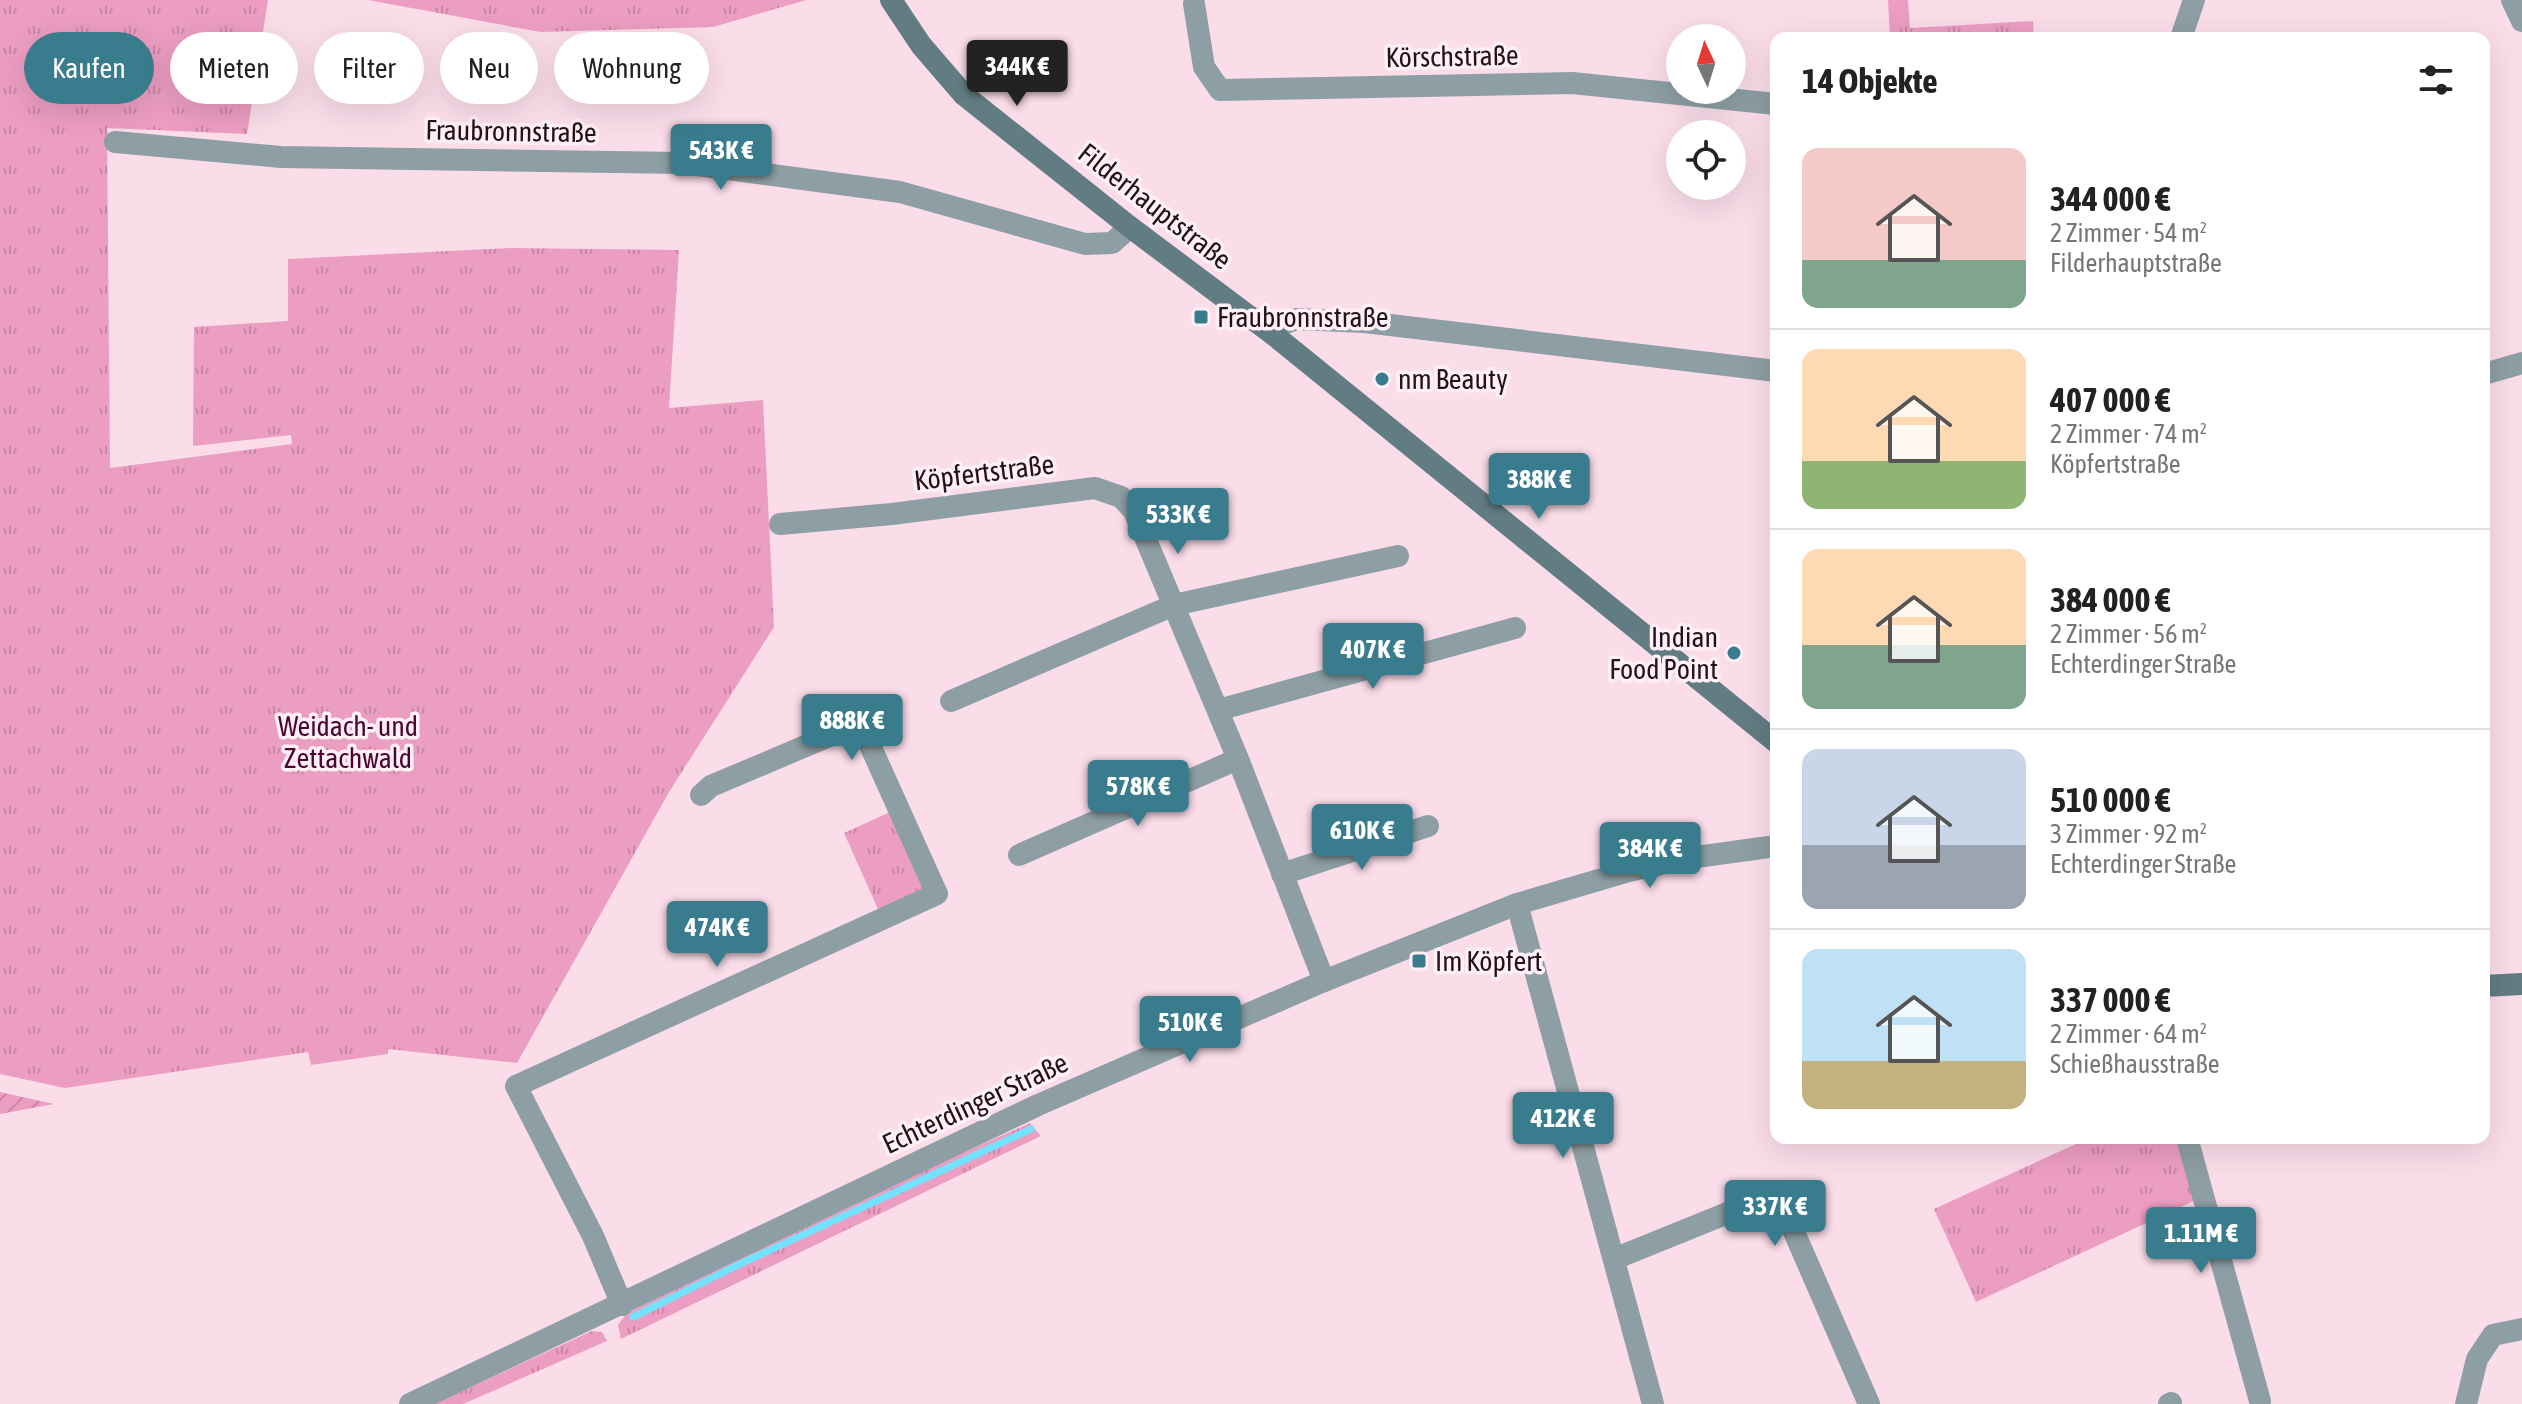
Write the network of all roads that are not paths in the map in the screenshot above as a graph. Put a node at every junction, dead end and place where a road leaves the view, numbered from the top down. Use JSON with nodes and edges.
{"nodes":[{"id":1,"x":891,"y":0,"type":"edge"},
{"id":2,"x":2194,"y":0,"type":"edge"},
{"id":3,"x":2512,"y":0,"type":"edge"},
{"id":4,"x":1194,"y":4,"type":"dead end"},
{"id":5,"x":2522,"y":21,"type":"edge"},
{"id":6,"x":2183,"y":32,"type":"edge"},
{"id":7,"x":1770,"y":103,"type":"edge"},
{"id":8,"x":115,"y":142,"type":"dead end"},
{"id":9,"x":1130,"y":227,"type":"junction"},
{"id":10,"x":1274,"y":335,"type":"junction"},
{"id":11,"x":2522,"y":363,"type":"edge"},
{"id":12,"x":1770,"y":370,"type":"edge"},
{"id":13,"x":2490,"y":372,"type":"edge"},
{"id":14,"x":780,"y":524,"type":"dead end"},
{"id":15,"x":1398,"y":556,"type":"dead end"},
{"id":16,"x":1174,"y":605,"type":"junction"},
{"id":17,"x":1515,"y":628,"type":"dead end"},
{"id":18,"x":951,"y":701,"type":"dead end"},
{"id":19,"x":1218,"y":710,"type":"junction"},
{"id":20,"x":1770,"y":737,"type":"edge"},
{"id":21,"x":1238,"y":759,"type":"junction"},
{"id":22,"x":701,"y":795,"type":"dead end"},
{"id":23,"x":1428,"y":826,"type":"dead end"},
{"id":24,"x":1770,"y":847,"type":"edge"},
{"id":25,"x":1019,"y":855,"type":"dead end"},
{"id":26,"x":1282,"y":874,"type":"junction"},
{"id":27,"x":1517,"y":904,"type":"junction"},
{"id":28,"x":1324,"y":981,"type":"junction"},
{"id":29,"x":2490,"y":986,"type":"edge"},
{"id":30,"x":2521,"y":989,"type":"edge"},
{"id":31,"x":2189,"y":1144,"type":"edge"},
{"id":32,"x":1614,"y":1259,"type":"junction"},
{"id":33,"x":622,"y":1305,"type":"junction"},
{"id":34,"x":2522,"y":1329,"type":"edge"},
{"id":35,"x":2260,"y":1401,"type":"dead end"},
{"id":36,"x":410,"y":1404,"type":"edge"},
{"id":37,"x":1653,"y":1404,"type":"edge"},
{"id":38,"x":1869,"y":1404,"type":"edge"},
{"id":39,"x":2466,"y":1404,"type":"edge"}],
"edges":[{"from":1,"to":9,"type":"main road","name":"Filderhauptstraße"},
{"from":2,"to":6,"type":"street"},
{"from":3,"to":5,"type":"street"},
{"from":4,"to":7,"type":"street","name":"Körschstraße"},
{"from":8,"to":9,"type":"street","name":"Fraubronnstraße"},
{"from":9,"to":10,"type":"main road","name":"Filderhauptstraße"},
{"from":10,"to":12,"type":"street"},
{"from":10,"to":20,"type":"main road","name":"Filderhauptstraße"},
{"from":11,"to":13,"type":"street"},
{"from":14,"to":16,"type":"street","name":"Köpfertstraße"},
{"from":15,"to":16,"type":"street"},
{"from":16,"to":18,"type":"street"},
{"from":16,"to":19,"type":"street","name":"Köpfertstraße"},
{"from":17,"to":19,"type":"street"},
{"from":19,"to":21,"type":"street","name":"Köpfertstraße"},
{"from":21,"to":25,"type":"street"},
{"from":21,"to":26,"type":"street","name":"Köpfertstraße"},
{"from":22,"to":33,"type":"street"},
{"from":23,"to":26,"type":"street"},
{"from":24,"to":27,"type":"street","name":"Echterdinger Straße"},
{"from":26,"to":28,"type":"street","name":"Köpfertstraße"},
{"from":27,"to":28,"type":"street","name":"Echterdinger Straße"},
{"from":27,"to":32,"type":"street"},
{"from":28,"to":33,"type":"street","name":"Echterdinger Straße"},
{"from":29,"to":30,"type":"main road"},
{"from":31,"to":35,"type":"street"},
{"from":32,"to":37,"type":"street"},
{"from":32,"to":38,"type":"street"},
{"from":33,"to":36,"type":"street","name":"Echterdinger Straße"},
{"from":34,"to":39,"type":"street"}]}
